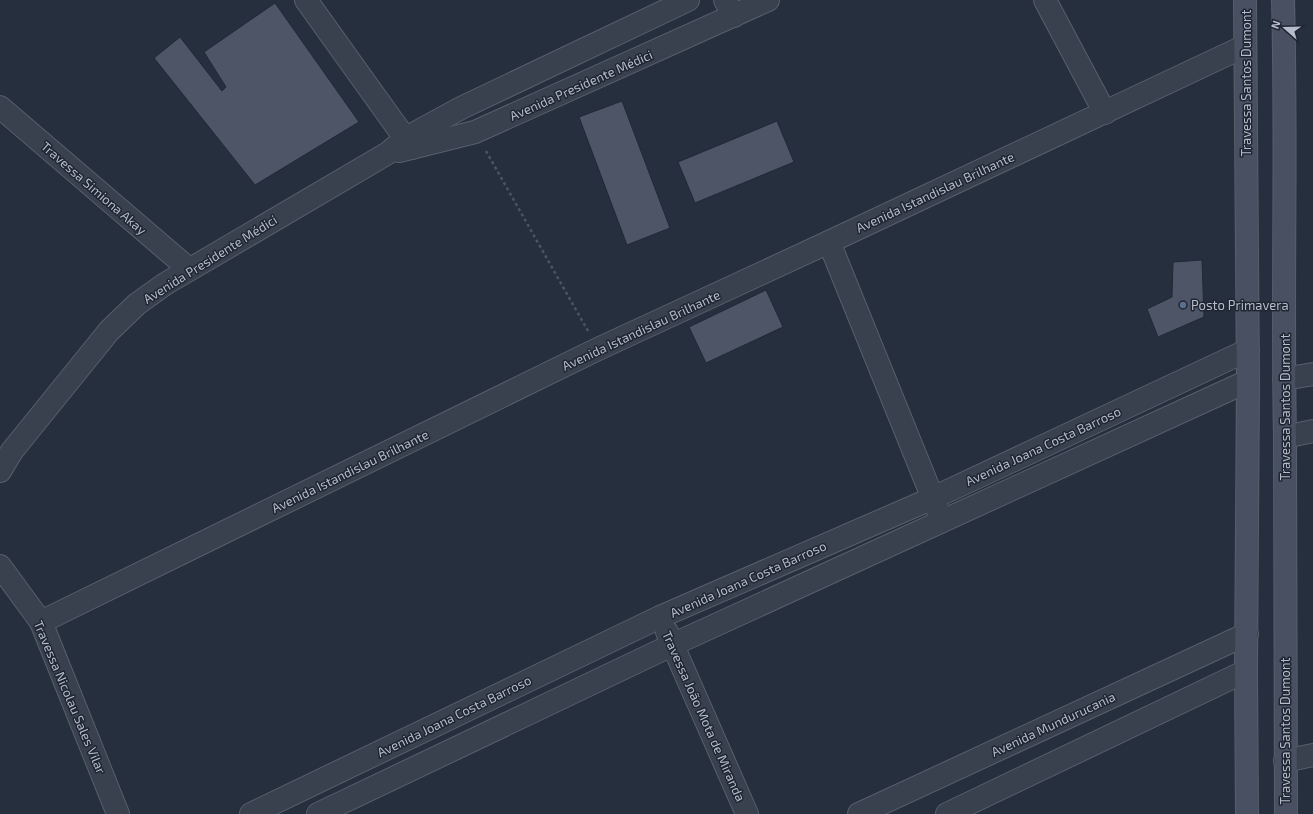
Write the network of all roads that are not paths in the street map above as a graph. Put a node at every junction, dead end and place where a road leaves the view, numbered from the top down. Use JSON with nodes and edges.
{"nodes":[{"id":1,"x":306,"y":0,"type":"edge"},
{"id":2,"x":688,"y":0,"type":"edge"},
{"id":3,"x":768,"y":0,"type":"edge"},
{"id":4,"x":1045,"y":0,"type":"edge"},
{"id":5,"x":1245,"y":0,"type":"edge"},
{"id":6,"x":1283,"y":0,"type":"edge"},
{"id":7,"x":730,"y":8,"type":"edge"},
{"id":8,"x":1245,"y":46,"type":"junction"},
{"id":9,"x":0,"y":107,"type":"edge"},
{"id":10,"x":1105,"y":113,"type":"junction"},
{"id":11,"x":409,"y":143,"type":"junction"},
{"id":12,"x":829,"y":242,"type":"junction"},
{"id":13,"x":188,"y":269,"type":"junction"},
{"id":14,"x":1248,"y":350,"type":"junction"},
{"id":15,"x":1313,"y":374,"type":"edge"},
{"id":16,"x":1284,"y":379,"type":"junction"},
{"id":17,"x":1248,"y":380,"type":"junction"},
{"id":18,"x":1313,"y":431,"type":"edge"},
{"id":19,"x":1285,"y":437,"type":"junction"},
{"id":20,"x":0,"y":471,"type":"edge"},
{"id":21,"x":933,"y":498,"type":"junction"},
{"id":22,"x":942,"y":522,"type":"junction"},
{"id":23,"x":0,"y":566,"type":"edge"},
{"id":24,"x":660,"y":617,"type":"junction"},
{"id":25,"x":42,"y":622,"type":"junction"},
{"id":26,"x":1247,"y":634,"type":"junction"},
{"id":27,"x":672,"y":645,"type":"junction"},
{"id":28,"x":1246,"y":671,"type":"junction"},
{"id":29,"x":1313,"y":754,"type":"edge"},
{"id":30,"x":1285,"y":760,"type":"junction"},
{"id":31,"x":118,"y":814,"type":"edge"},
{"id":32,"x":251,"y":814,"type":"edge"},
{"id":33,"x":318,"y":814,"type":"edge"},
{"id":34,"x":747,"y":814,"type":"edge"},
{"id":35,"x":859,"y":814,"type":"edge"},
{"id":36,"x":947,"y":814,"type":"edge"},
{"id":37,"x":1247,"y":814,"type":"edge"},
{"id":38,"x":1286,"y":814,"type":"edge"}],
"edges":[{"from":1,"to":11,"type":"street"},
{"from":2,"to":11,"type":"street","name":"Avenida Presidente Médici"},
{"from":3,"to":7,"type":"street","name":"Avenida Presidente Médici"},
{"from":4,"to":10,"type":"street"},
{"from":5,"to":8,"type":"main road","name":"Travessa Santos Dumont"},
{"from":6,"to":16,"type":"main road","name":"Travessa Santos Dumont"},
{"from":7,"to":11,"type":"street","name":"Avenida Presidente Médici"},
{"from":8,"to":10,"type":"street","name":"Avenida Istandislau Brilhante"},
{"from":8,"to":14,"type":"main road","name":"Travessa Santos Dumont"},
{"from":9,"to":13,"type":"street","name":"Travessa Simiona Akay"},
{"from":10,"to":12,"type":"street","name":"Avenida Istandislau Brilhante"},
{"from":11,"to":13,"type":"street","name":"Avenida Presidente Médici"},
{"from":12,"to":21,"type":"street"},
{"from":12,"to":25,"type":"street","name":"Avenida Istandislau Brilhante"},
{"from":13,"to":20,"type":"street","name":"Avenida Presidente Médici"},
{"from":14,"to":17,"type":"main road","name":"Travessa Santos Dumont"},
{"from":14,"to":21,"type":"street","name":"Avenida Joana Costa Barroso"},
{"from":15,"to":16,"type":"street"},
{"from":16,"to":19,"type":"main road","name":"Travessa Santos Dumont"},
{"from":17,"to":22,"type":"street","name":"Avenida Joana Costa Barroso"},
{"from":17,"to":26,"type":"main road","name":"Travessa Santos Dumont"},
{"from":18,"to":19,"type":"street"},
{"from":19,"to":30,"type":"main road","name":"Travessa Santos Dumont"},
{"from":21,"to":22,"type":"street"},
{"from":21,"to":24,"type":"street","name":"Avenida Joana Costa Barroso"},
{"from":22,"to":27,"type":"street","name":"Avenida Joana Costa Barroso"},
{"from":23,"to":25,"type":"street","name":"Travessa Nicolau Sales Vilar"},
{"from":24,"to":27,"type":"street","name":"Travessa João Mota de Miranda"},
{"from":24,"to":32,"type":"street","name":"Avenida Joana Costa Barroso"},
{"from":25,"to":31,"type":"street","name":"Travessa Nicolau Sales Vilar"},
{"from":26,"to":28,"type":"main road","name":"Travessa Santos Dumont"},
{"from":26,"to":35,"type":"street","name":"Avenida Mundurucania"},
{"from":27,"to":33,"type":"street","name":"Avenida Joana Costa Barroso"},
{"from":27,"to":34,"type":"street","name":"Travessa João Mota de Miranda"},
{"from":28,"to":36,"type":"street"},
{"from":28,"to":37,"type":"main road","name":"Travessa Santos Dumont"},
{"from":29,"to":30,"type":"street"},
{"from":30,"to":38,"type":"main road","name":"Travessa Santos Dumont"}]}
